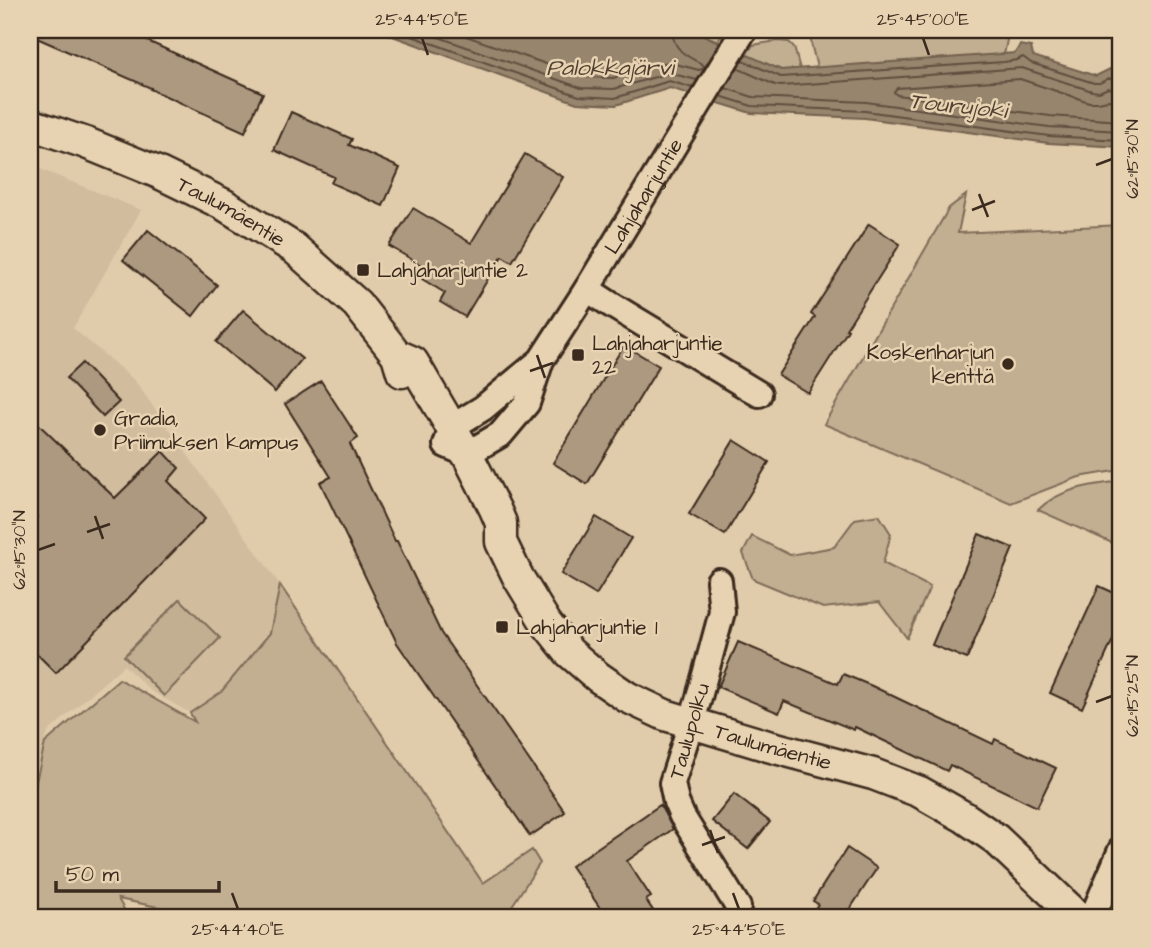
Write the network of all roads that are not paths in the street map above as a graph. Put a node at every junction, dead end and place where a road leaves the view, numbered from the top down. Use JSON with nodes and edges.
{"nodes":[{"id":1,"x":744,"y":30,"type":"edge"},
{"id":2,"x":30,"y":124,"type":"edge"},
{"id":3,"x":587,"y":289,"type":"junction"},
{"id":4,"x":759,"y":394,"type":"dead end"},
{"id":5,"x":455,"y":442,"type":"junction"},
{"id":6,"x":719,"y":581,"type":"dead end"},
{"id":7,"x":690,"y":723,"type":"junction"},
{"id":8,"x":1121,"y":850,"type":"edge"},
{"id":9,"x":738,"y":907,"type":"dead end"},
{"id":10,"x":1079,"y":918,"type":"edge"},
{"id":11,"x":1092,"y":918,"type":"edge"}],
"edges":[{"from":1,"to":3,"type":"street","name":"Lahjaharjuntie"},
{"from":2,"to":5,"type":"main road","name":"Taulumäentie"},
{"from":3,"to":4,"type":"street"},
{"from":3,"to":5,"type":"street","name":"Lahjaharjuntie"},
{"from":5,"to":7,"type":"main road","name":"Taulumäentie"},
{"from":6,"to":7,"type":"street","name":"Taulupolku"},
{"from":7,"to":9,"type":"street","name":"Taulupolku"},
{"from":7,"to":10,"type":"main road","name":"Taulumäentie"},
{"from":8,"to":11,"type":"street"}]}
